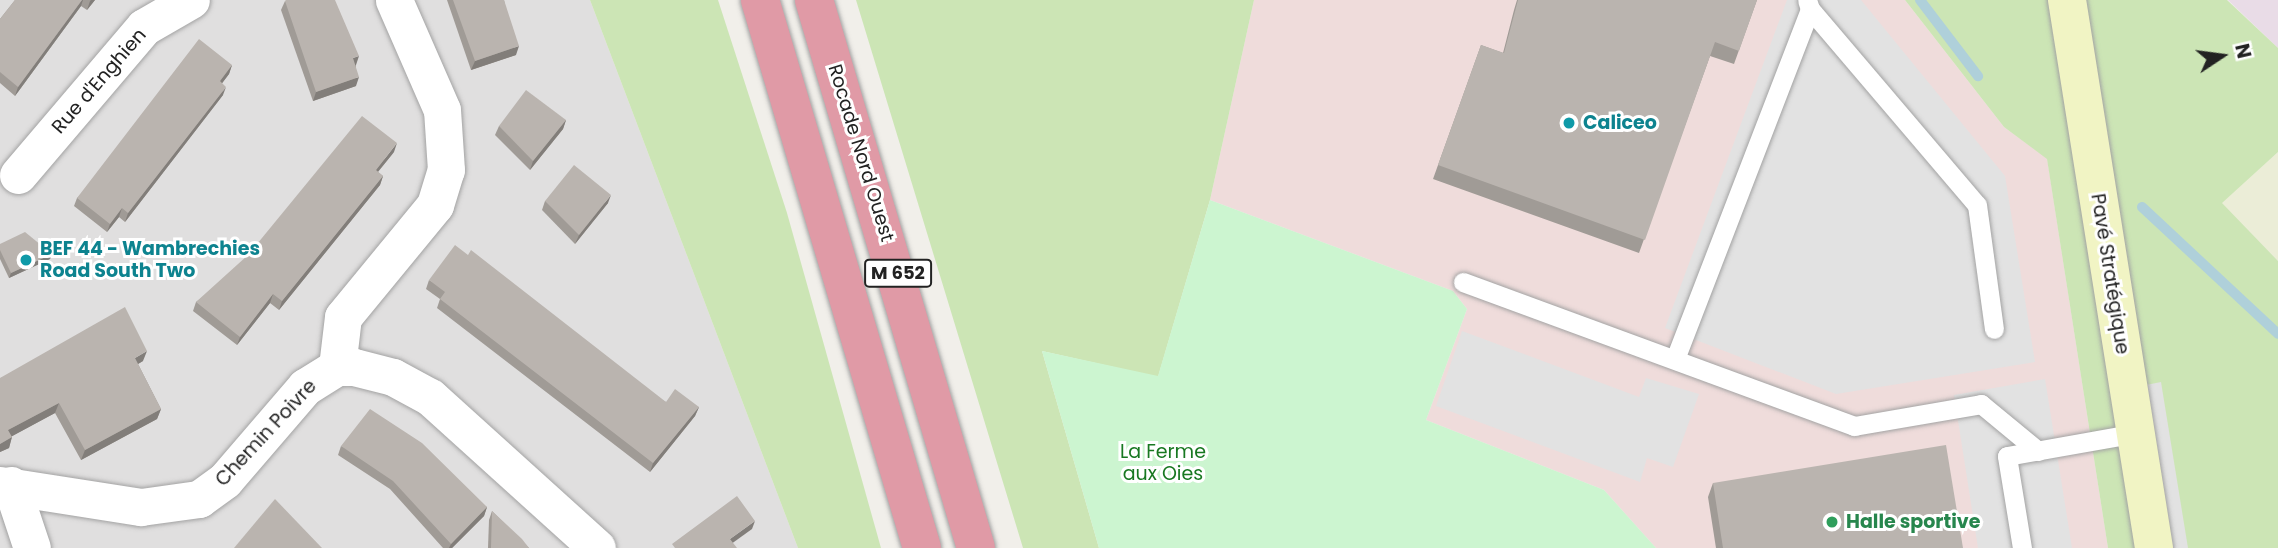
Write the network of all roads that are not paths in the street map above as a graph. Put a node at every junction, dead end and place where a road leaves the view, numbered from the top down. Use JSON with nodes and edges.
{"nodes":[{"id":1,"x":191,"y":0,"type":"edge"},
{"id":2,"x":394,"y":0,"type":"edge"},
{"id":3,"x":760,"y":0,"type":"edge"},
{"id":4,"x":814,"y":0,"type":"edge"},
{"id":5,"x":2067,"y":0,"type":"edge"},
{"id":6,"x":1808,"y":4,"type":"edge"},
{"id":7,"x":18,"y":175,"type":"dead end"},
{"id":8,"x":1463,"y":282,"type":"dead end"},
{"id":9,"x":1994,"y":329,"type":"dead end"},
{"id":10,"x":1675,"y":359,"type":"junction"},
{"id":11,"x":337,"y":367,"type":"junction"},
{"id":12,"x":2136,"y":433,"type":"junction"},
{"id":13,"x":2038,"y":451,"type":"junction"},
{"id":14,"x":5,"y":485,"type":"edge"},
{"id":15,"x":32,"y":548,"type":"edge"},
{"id":16,"x":597,"y":548,"type":"edge"},
{"id":17,"x":922,"y":548,"type":"edge"},
{"id":18,"x":976,"y":548,"type":"edge"},
{"id":19,"x":2022,"y":548,"type":"edge"},
{"id":20,"x":2154,"y":548,"type":"edge"}],
"edges":[{"from":1,"to":7,"type":"street","name":"Rue d'Enghien"},
{"from":2,"to":11,"type":"street"},
{"from":3,"to":17,"type":"highway","number":"M 652"},
{"from":4,"to":18,"type":"highway","name":"Rocade Nord Ouest","number":"M 652"},
{"from":5,"to":12,"type":"main road","name":"Pavé Stratégique"},
{"from":6,"to":9,"type":"lane"},
{"from":6,"to":10,"type":"lane"},
{"from":8,"to":10,"type":"lane"},
{"from":10,"to":13,"type":"lane"},
{"from":11,"to":14,"type":"street","name":"Chemin Poivre"},
{"from":11,"to":16,"type":"street","name":"Chemin Poivre"},
{"from":12,"to":13,"type":"lane"},
{"from":12,"to":20,"type":"main road","name":"Pavé Stratégique"},
{"from":13,"to":19,"type":"lane"},
{"from":14,"to":15,"type":"street"}]}
